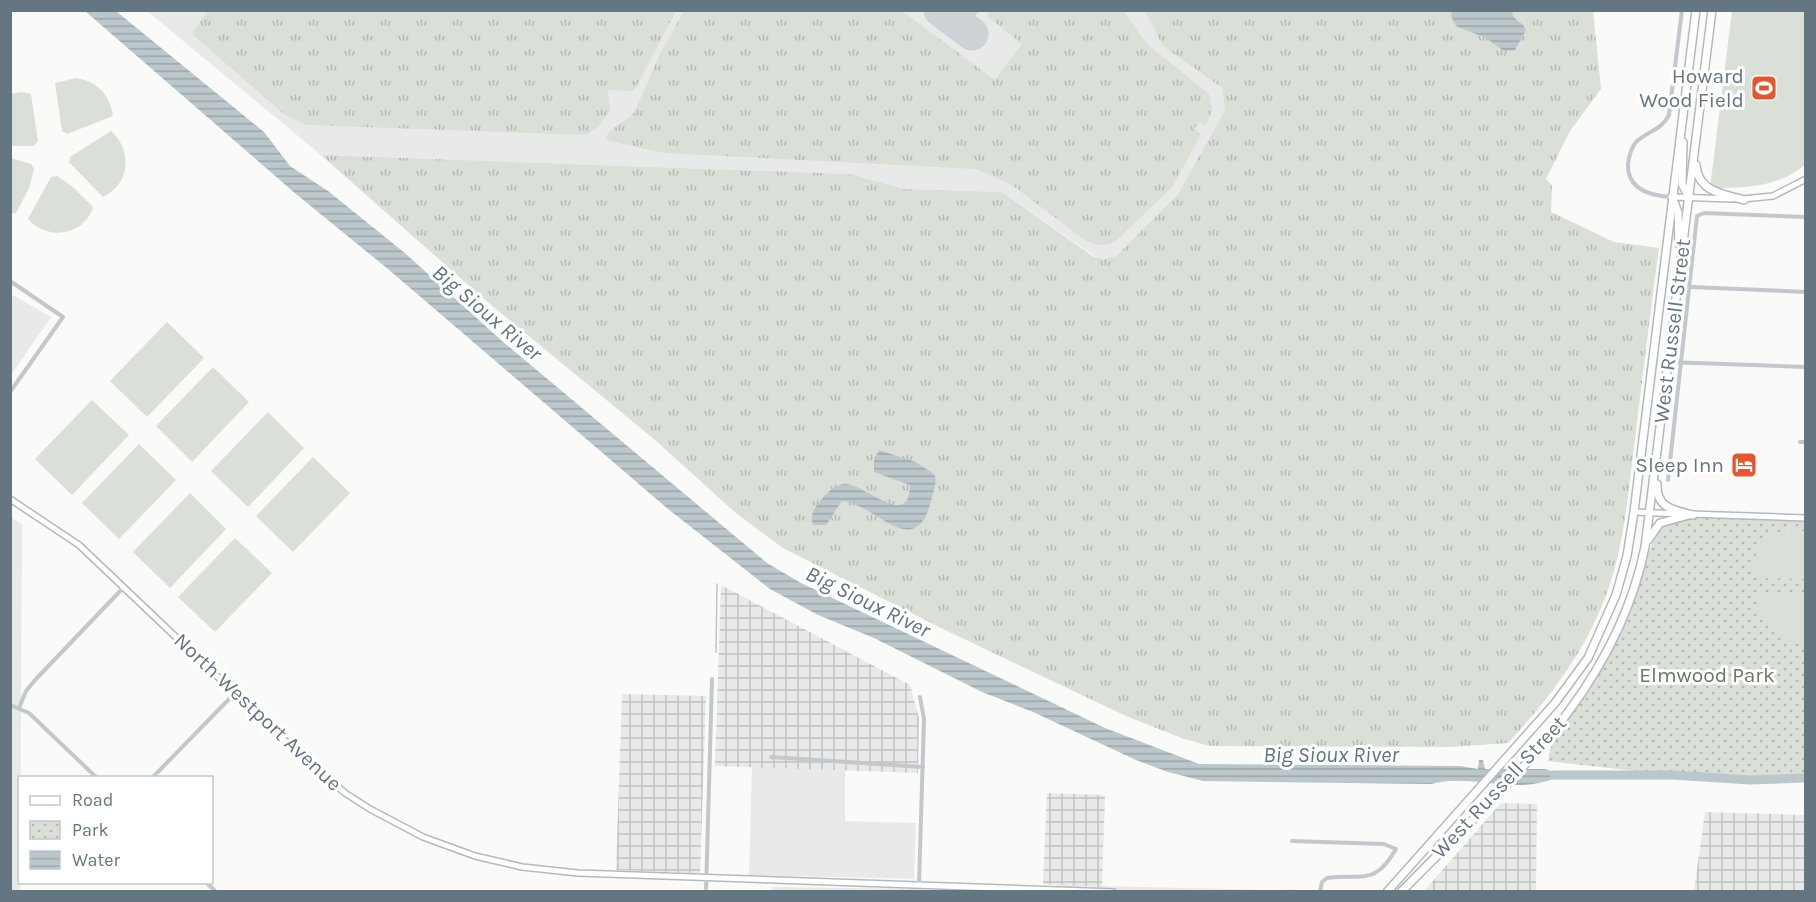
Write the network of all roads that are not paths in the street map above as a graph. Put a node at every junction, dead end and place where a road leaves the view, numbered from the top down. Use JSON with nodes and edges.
{"nodes":[{"id":1,"x":1682,"y":10,"type":"edge"},
{"id":2,"x":1696,"y":10,"type":"edge"},
{"id":3,"x":1712,"y":10,"type":"edge"},
{"id":4,"x":1683,"y":112,"type":"junction"},
{"id":5,"x":1696,"y":135,"type":"junction"},
{"id":6,"x":1806,"y":179,"type":"edge"},
{"id":7,"x":1672,"y":197,"type":"junction"},
{"id":8,"x":1689,"y":197,"type":"junction"},
{"id":9,"x":1744,"y":200,"type":"junction"},
{"id":10,"x":1806,"y":217,"type":"edge"},
{"id":11,"x":1680,"y":271,"type":"junction"},
{"id":12,"x":10,"y":281,"type":"edge"},
{"id":13,"x":1691,"y":287,"type":"junction"},
{"id":14,"x":1806,"y":292,"type":"edge"},
{"id":15,"x":1668,"y":362,"type":"junction"},
{"id":16,"x":1682,"y":363,"type":"junction"},
{"id":17,"x":1806,"y":367,"type":"edge"},
{"id":18,"x":10,"y":392,"type":"edge"},
{"id":19,"x":1657,"y":453,"type":"junction"},
{"id":20,"x":1668,"y":480,"type":"dead end"},
{"id":21,"x":10,"y":499,"type":"edge"},
{"id":22,"x":1634,"y":512,"type":"junction"},
{"id":23,"x":1650,"y":513,"type":"junction"},
{"id":24,"x":1693,"y":514,"type":"junction"},
{"id":25,"x":1806,"y":518,"type":"edge"},
{"id":26,"x":1643,"y":557,"type":"junction"},
{"id":27,"x":124,"y":586,"type":"junction"},
{"id":28,"x":712,"y":679,"type":"dead end"},
{"id":29,"x":235,"y":693,"type":"junction"},
{"id":30,"x":920,"y":697,"type":"dead end"},
{"id":31,"x":10,"y":705,"type":"edge"},
{"id":32,"x":19,"y":708,"type":"junction"},
{"id":33,"x":771,"y":757,"type":"dead end"},
{"id":34,"x":922,"y":767,"type":"junction"},
{"id":35,"x":96,"y":776,"type":"edge"},
{"id":36,"x":153,"y":776,"type":"edge"},
{"id":37,"x":1292,"y":841,"type":"dead end"},
{"id":38,"x":706,"y":878,"type":"junction"},
{"id":39,"x":919,"y":888,"type":"edge"},
{"id":40,"x":706,"y":891,"type":"edge"},
{"id":41,"x":1113,"y":891,"type":"edge"},
{"id":42,"x":1320,"y":891,"type":"edge"},
{"id":43,"x":1388,"y":891,"type":"edge"},
{"id":44,"x":1402,"y":891,"type":"edge"}],
"edges":[{"from":1,"to":7,"type":"street"},
{"from":2,"to":4,"type":"highway","name":"West Russell Street"},
{"from":3,"to":5,"type":"highway","name":"West Russell Street"},
{"from":4,"to":7,"type":"highway","name":"West Russell Street"},
{"from":4,"to":8,"type":"highway"},
{"from":5,"to":8,"type":"highway","name":"West Russell Street"},
{"from":5,"to":9,"type":"highway"},
{"from":6,"to":9,"type":"main road"},
{"from":7,"to":8,"type":"main road"},
{"from":7,"to":11,"type":"highway"},
{"from":7,"to":22,"type":"highway","name":"West Russell Street"},
{"from":8,"to":9,"type":"main road"},
{"from":8,"to":11,"type":"highway","name":"West Russell Street"},
{"from":10,"to":13,"type":"street","name":"West Russell Street"},
{"from":11,"to":15,"type":"highway","name":"West Russell Street"},
{"from":12,"to":18,"type":"street"},
{"from":13,"to":14,"type":"street"},
{"from":13,"to":16,"type":"street","name":"West Russell Street"},
{"from":15,"to":16,"type":"street"},
{"from":15,"to":19,"type":"highway","name":"West Russell Street"},
{"from":16,"to":17,"type":"street"},
{"from":16,"to":20,"type":"street","name":"West Russell Street"},
{"from":19,"to":23,"type":"highway","name":"West Russell Street"},
{"from":19,"to":24,"type":"highway"},
{"from":21,"to":27,"type":"main road","name":"North Westport Avenue"},
{"from":22,"to":23,"type":"main road"},
{"from":22,"to":43,"type":"highway","name":"West Russell Street"},
{"from":23,"to":24,"type":"main road"},
{"from":23,"to":26,"type":"highway","name":"West Russell Street"},
{"from":24,"to":25,"type":"main road"},
{"from":24,"to":26,"type":"highway"},
{"from":26,"to":44,"type":"highway","name":"West Russell Street"},
{"from":27,"to":29,"type":"main road","name":"North Westport Avenue"},
{"from":27,"to":32,"type":"street"},
{"from":28,"to":38,"type":"street"},
{"from":29,"to":36,"type":"street"},
{"from":29,"to":38,"type":"main road","name":"North Westport Avenue"},
{"from":30,"to":34,"type":"street"},
{"from":31,"to":32,"type":"street"},
{"from":32,"to":35,"type":"street"},
{"from":33,"to":34,"type":"street"},
{"from":34,"to":39,"type":"street"},
{"from":37,"to":42,"type":"street","name":"West Russell Street"},
{"from":38,"to":39,"type":"main road","name":"North Westport Avenue"},
{"from":38,"to":40,"type":"street"},
{"from":39,"to":41,"type":"main road","name":"North Westport Avenue"}]}
